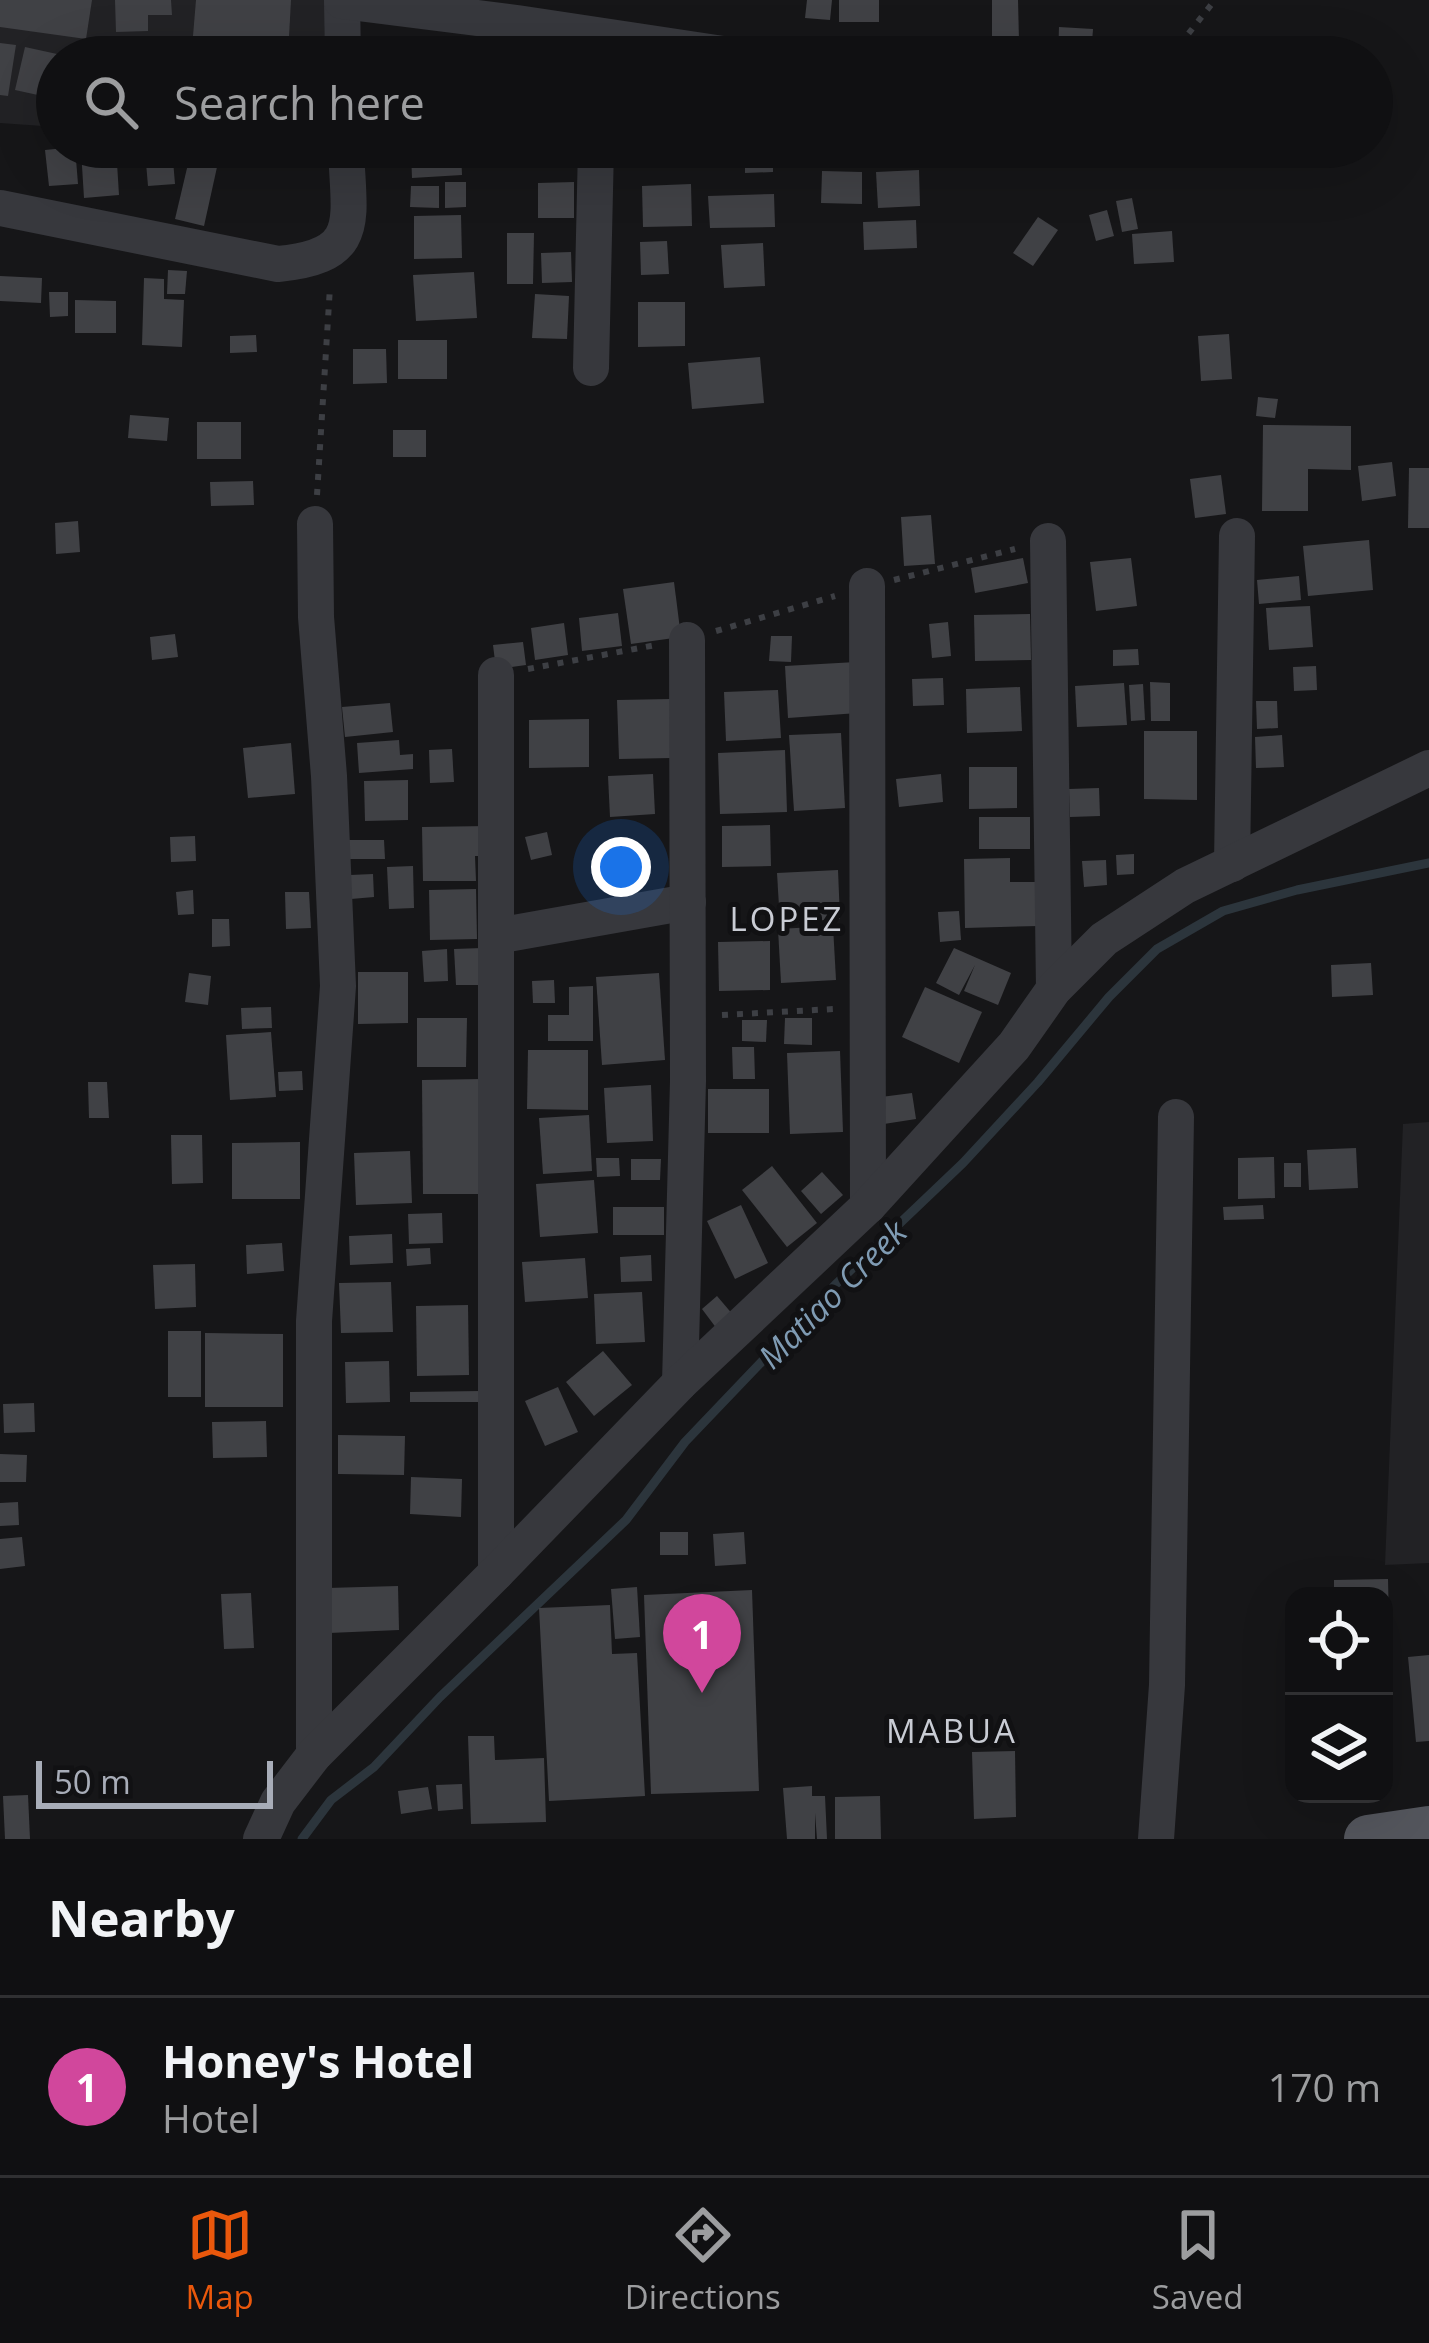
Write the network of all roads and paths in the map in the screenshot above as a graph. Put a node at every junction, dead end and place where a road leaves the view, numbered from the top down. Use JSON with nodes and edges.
{"nodes":[{"id":1,"x":342,"y":0,"type":"edge"},
{"id":2,"x":1215,"y":0,"type":"edge"},
{"id":3,"x":343,"y":36,"type":"edge"},
{"id":4,"x":561,"y":36,"type":"edge"},
{"id":5,"x":1187,"y":36,"type":"edge"},
{"id":6,"x":347,"y":168,"type":"edge"},
{"id":7,"x":596,"y":168,"type":"edge"},
{"id":8,"x":0,"y":208,"type":"edge"},
{"id":9,"x":329,"y":253,"type":"junction"},
{"id":10,"x":591,"y":368,"type":"dead end"},
{"id":11,"x":316,"y":524,"type":"joint"},
{"id":12,"x":1237,"y":536,"type":"dead end"},
{"id":13,"x":1048,"y":541,"type":"joint"},
{"id":14,"x":867,"y":586,"type":"junction"},
{"id":15,"x":687,"y":640,"type":"junction"},
{"id":16,"x":496,"y":675,"type":"joint"},
{"id":17,"x":1429,"y":768,"type":"edge"},
{"id":18,"x":1232,"y":864,"type":"junction"},
{"id":19,"x":688,"y":902,"type":"junction"},
{"id":20,"x":497,"y":936,"type":"junction"},
{"id":21,"x":1054,"y":989,"type":"junction"},
{"id":22,"x":868,"y":1006,"type":"junction"},
{"id":23,"x":688,"y":1016,"type":"junction"},
{"id":24,"x":1176,"y":1117,"type":"dead end"},
{"id":25,"x":868,"y":1206,"type":"junction"},
{"id":26,"x":680,"y":1383,"type":"junction"},
{"id":27,"x":496,"y":1574,"type":"junction"},
{"id":28,"x":314,"y":1755,"type":"junction"},
{"id":29,"x":1429,"y":1830,"type":"edge"},
{"id":30,"x":261,"y":1839,"type":"edge"},
{"id":31,"x":1156,"y":1839,"type":"edge"},
{"id":32,"x":1368,"y":1839,"type":"edge"}],
"edges":[{"from":1,"to":3,"type":"street"},
{"from":1,"to":4,"type":"street"},
{"from":2,"to":5,"type":"path"},
{"from":6,"to":9,"type":"street"},
{"from":7,"to":10,"type":"street"},
{"from":8,"to":9,"type":"street"},
{"from":9,"to":11,"type":"path"},
{"from":11,"to":28,"type":"street"},
{"from":12,"to":18,"type":"street"},
{"from":13,"to":14,"type":"path"},
{"from":13,"to":21,"type":"street"},
{"from":14,"to":15,"type":"path"},
{"from":14,"to":22,"type":"street"},
{"from":15,"to":16,"type":"path"},
{"from":15,"to":19,"type":"street"},
{"from":16,"to":20,"type":"street"},
{"from":17,"to":18,"type":"street"},
{"from":18,"to":21,"type":"street"},
{"from":19,"to":20,"type":"street"},
{"from":19,"to":23,"type":"street"},
{"from":20,"to":27,"type":"street"},
{"from":21,"to":25,"type":"street"},
{"from":22,"to":23,"type":"path"},
{"from":22,"to":25,"type":"street"},
{"from":23,"to":26,"type":"street"},
{"from":24,"to":31,"type":"street"},
{"from":25,"to":26,"type":"street"},
{"from":26,"to":27,"type":"street"},
{"from":27,"to":28,"type":"street"},
{"from":28,"to":30,"type":"street"},
{"from":29,"to":32,"type":"main road"}]}
